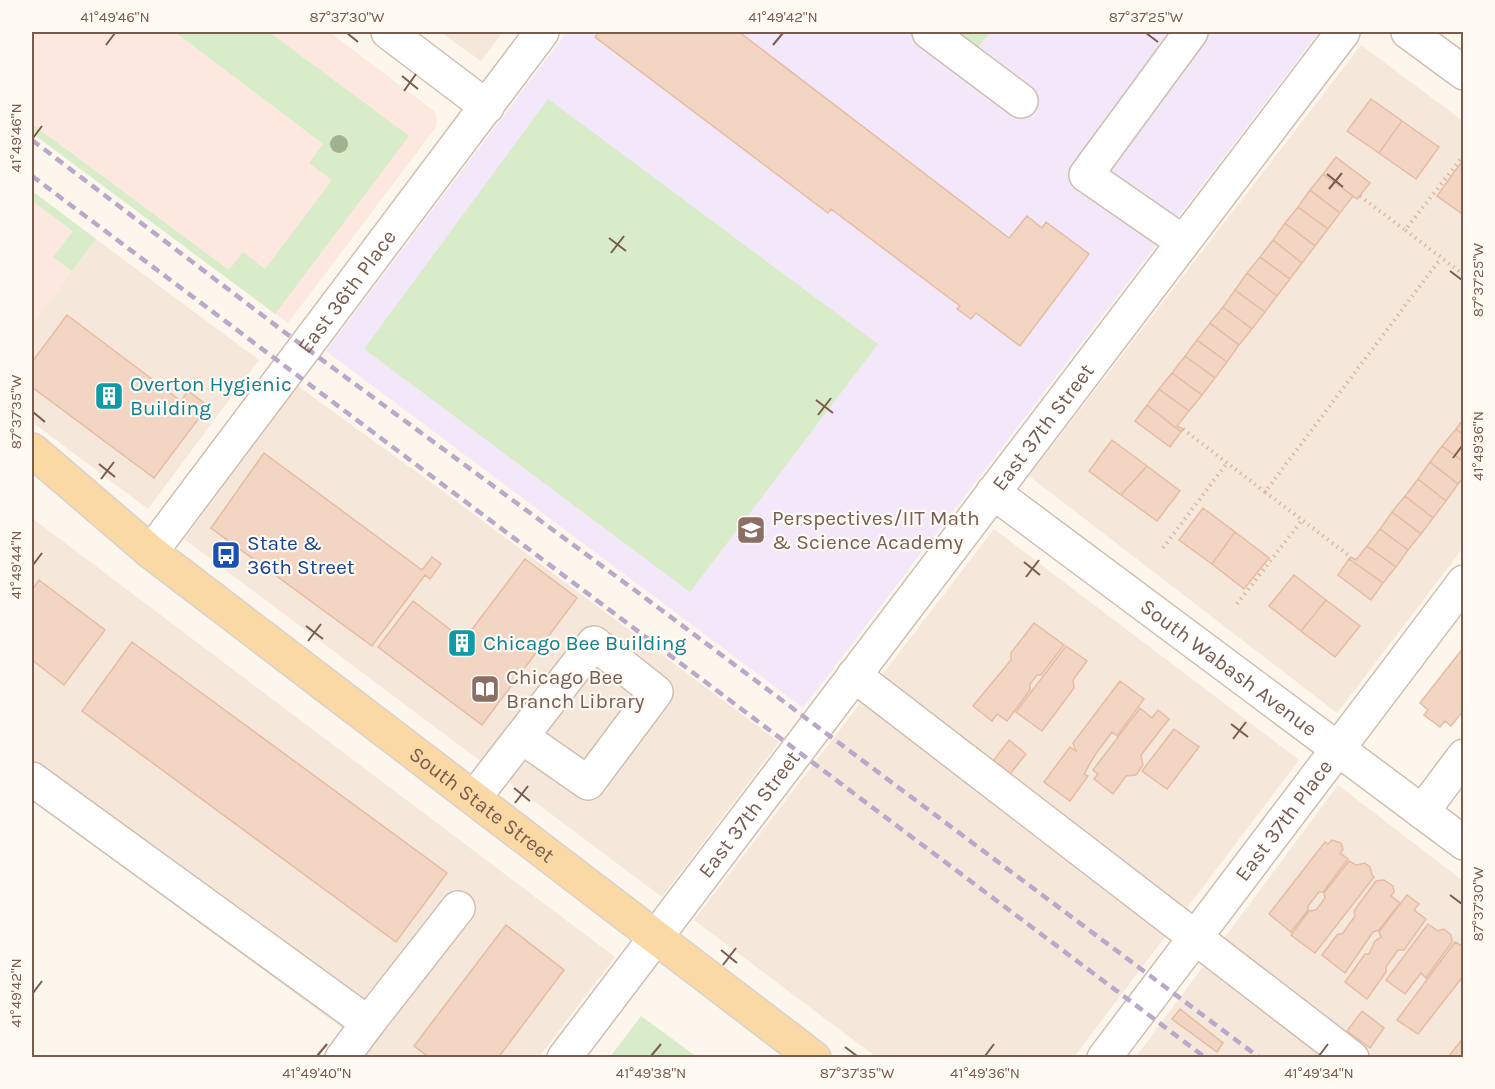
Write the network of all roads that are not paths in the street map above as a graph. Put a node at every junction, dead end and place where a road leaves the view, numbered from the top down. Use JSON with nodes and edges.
{"nodes":[{"id":1,"x":388,"y":32,"type":"edge"},
{"id":2,"x":542,"y":32,"type":"edge"},
{"id":3,"x":929,"y":32,"type":"edge"},
{"id":4,"x":1191,"y":32,"type":"edge"},
{"id":5,"x":1343,"y":32,"type":"edge"},
{"id":6,"x":1408,"y":32,"type":"edge"},
{"id":7,"x":1464,"y":73,"type":"edge"},
{"id":8,"x":1021,"y":101,"type":"dead end"},
{"id":9,"x":487,"y":107,"type":"junction"},
{"id":10,"x":1183,"y":242,"type":"junction"},
{"id":11,"x":32,"y":450,"type":"edge"},
{"id":12,"x":32,"y":479,"type":"edge"},
{"id":13,"x":993,"y":492,"type":"junction"},
{"id":14,"x":151,"y":552,"type":"junction"},
{"id":15,"x":1464,"y":582,"type":"edge"},
{"id":16,"x":854,"y":675,"type":"junction"},
{"id":17,"x":522,"y":737,"type":"dead end"},
{"id":18,"x":1338,"y":749,"type":"junction"},
{"id":19,"x":1464,"y":756,"type":"edge"},
{"id":20,"x":32,"y":779,"type":"edge"},
{"id":21,"x":474,"y":798,"type":"junction"},
{"id":22,"x":1422,"y":812,"type":"junction"},
{"id":23,"x":1464,"y":843,"type":"edge"},
{"id":24,"x":458,"y":908,"type":"dead end"},
{"id":25,"x":655,"y":936,"type":"junction"},
{"id":26,"x":1195,"y":937,"type":"junction"},
{"id":27,"x":368,"y":1023,"type":"junction"},
{"id":28,"x":342,"y":1058,"type":"edge"},
{"id":29,"x":564,"y":1058,"type":"edge"},
{"id":30,"x":814,"y":1058,"type":"edge"},
{"id":31,"x":1104,"y":1058,"type":"edge"},
{"id":32,"x":1352,"y":1058,"type":"edge"}],
"edges":[{"from":1,"to":9,"type":"street"},
{"from":2,"to":9,"type":"street","name":"East 36th Place"},
{"from":3,"to":8,"type":"street"},
{"from":4,"to":10,"type":"street"},
{"from":5,"to":10,"type":"street","name":"East 37th Street"},
{"from":6,"to":7,"type":"street"},
{"from":9,"to":14,"type":"street","name":"East 36th Place"},
{"from":10,"to":13,"type":"street","name":"East 37th Street"},
{"from":11,"to":14,"type":"main road","name":"South State Street"},
{"from":12,"to":14,"type":"main road","name":"South State Street"},
{"from":13,"to":16,"type":"street","name":"East 37th Street"},
{"from":13,"to":18,"type":"street","name":"South Wabash Avenue"},
{"from":14,"to":21,"type":"main road","name":"South State Street"},
{"from":15,"to":18,"type":"street","name":"East 37th Place"},
{"from":16,"to":25,"type":"street","name":"East 37th Street"},
{"from":16,"to":26,"type":"street"},
{"from":17,"to":21,"type":"street"},
{"from":18,"to":22,"type":"street","name":"South Wabash Avenue"},
{"from":18,"to":26,"type":"street","name":"East 37th Place"},
{"from":19,"to":22,"type":"street"},
{"from":20,"to":27,"type":"street"},
{"from":21,"to":25,"type":"main road","name":"South State Street"},
{"from":22,"to":23,"type":"street","name":"South Wabash Avenue"},
{"from":24,"to":27,"type":"street"},
{"from":25,"to":29,"type":"street","name":"East 37th Street"},
{"from":25,"to":30,"type":"main road","name":"South State Street"},
{"from":26,"to":31,"type":"street","name":"East 37th Place"},
{"from":26,"to":32,"type":"street"},
{"from":27,"to":28,"type":"street"}]}
